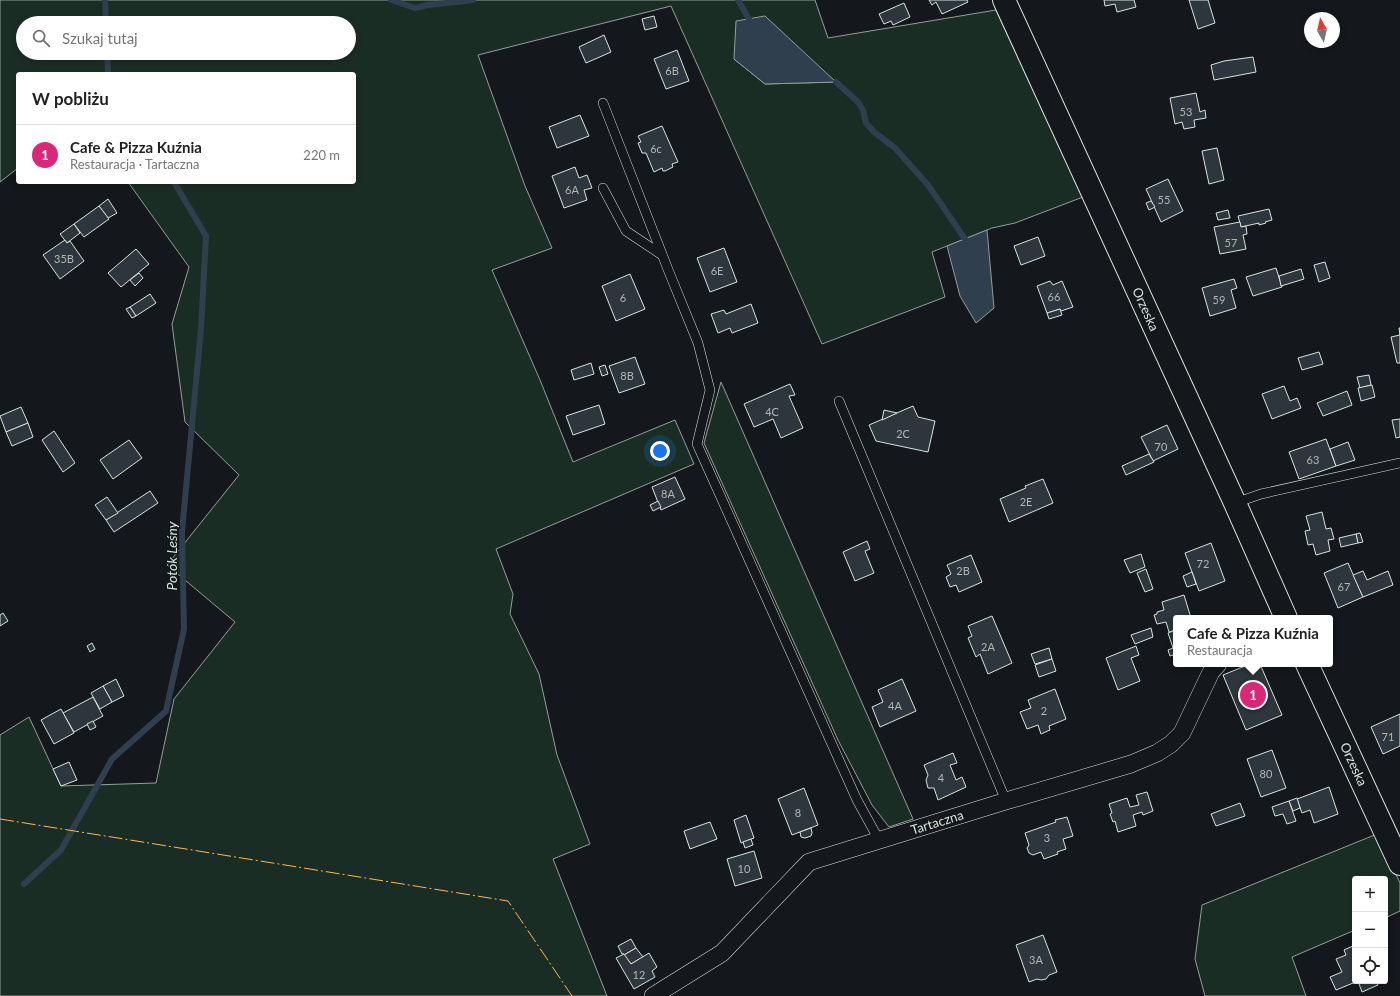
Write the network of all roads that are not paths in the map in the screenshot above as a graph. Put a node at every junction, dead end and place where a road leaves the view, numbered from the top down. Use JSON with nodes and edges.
{"nodes":[{"id":1,"x":1004,"y":0,"type":"edge"},
{"id":2,"x":603,"y":103,"type":"dead end"},
{"id":3,"x":603,"y":188,"type":"dead end"},
{"id":4,"x":662,"y":255,"type":"junction"},
{"id":5,"x":839,"y":401,"type":"dead end"},
{"id":6,"x":1400,"y":463,"type":"edge"},
{"id":7,"x":1235,"y":503,"type":"junction"},
{"id":8,"x":1285,"y":615,"type":"edge"},
{"id":9,"x":1215,"y":667,"type":"edge"},
{"id":10,"x":1308,"y":667,"type":"edge"},
{"id":11,"x":1006,"y":801,"type":"junction"},
{"id":12,"x":879,"y":840,"type":"junction"},
{"id":13,"x":1400,"y":864,"type":"edge"},
{"id":14,"x":653,"y":996,"type":"edge"}],
"edges":[{"from":1,"to":7,"type":"street","name":"Orzeska"},
{"from":2,"to":4,"type":"lane"},
{"from":3,"to":4,"type":"lane"},
{"from":4,"to":12,"type":"lane"},
{"from":5,"to":11,"type":"lane"},
{"from":6,"to":7,"type":"lane"},
{"from":7,"to":8,"type":"street","name":"Orzeska"},
{"from":9,"to":11,"type":"street","name":"Tartaczna"},
{"from":10,"to":13,"type":"street","name":"Orzeska"},
{"from":11,"to":12,"type":"street","name":"Tartaczna"},
{"from":12,"to":14,"type":"street","name":"Tartaczna"}]}
